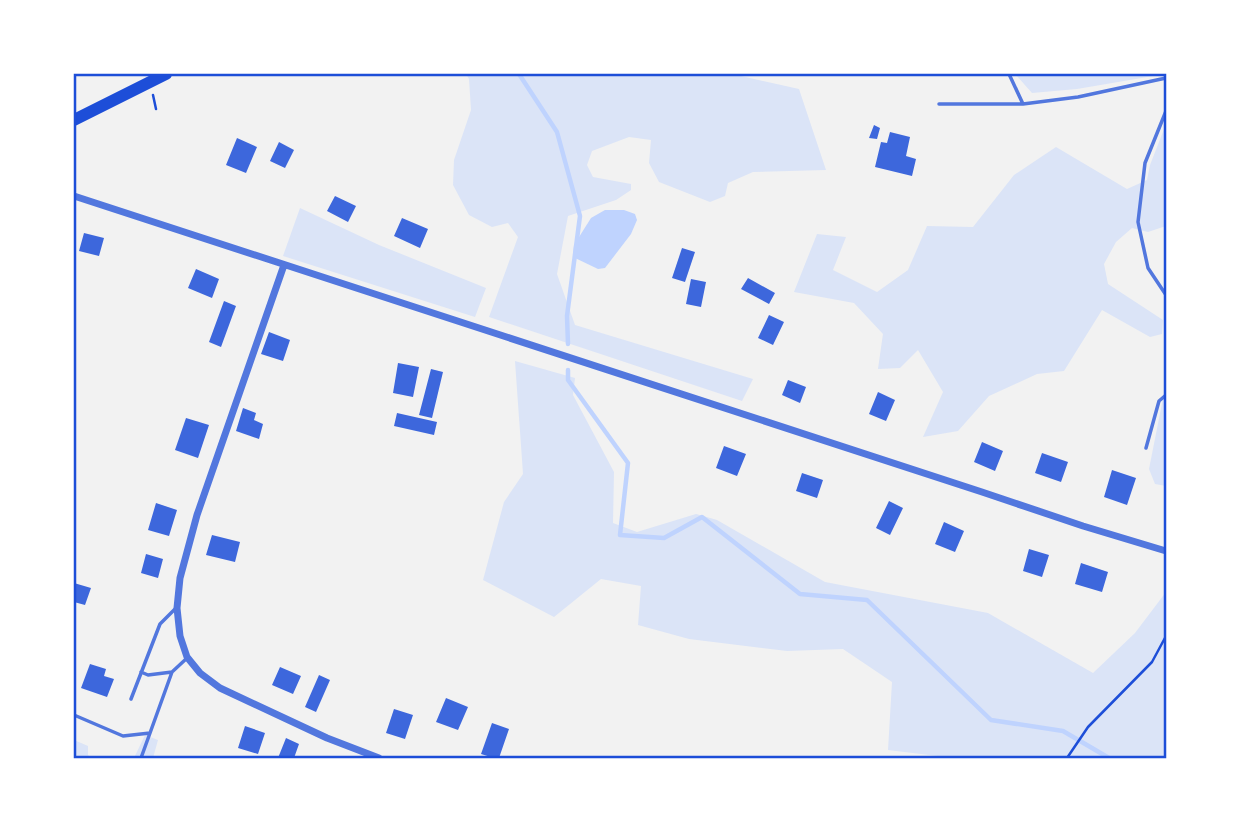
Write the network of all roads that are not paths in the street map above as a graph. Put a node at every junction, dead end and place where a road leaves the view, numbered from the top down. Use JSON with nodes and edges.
{"nodes":[{"id":1,"x":166,"y":74,"type":"edge"},
{"id":2,"x":1009,"y":74,"type":"edge"},
{"id":3,"x":1167,"y":78,"type":"edge"},
{"id":4,"x":939,"y":104,"type":"dead end"},
{"id":5,"x":1023,"y":104,"type":"junction"},
{"id":6,"x":1167,"y":111,"type":"edge"},
{"id":7,"x":74,"y":120,"type":"edge"},
{"id":8,"x":74,"y":196,"type":"edge"},
{"id":9,"x":284,"y":265,"type":"junction"},
{"id":10,"x":1167,"y":295,"type":"edge"},
{"id":11,"x":1167,"y":396,"type":"edge"},
{"id":12,"x":1146,"y":448,"type":"dead end"},
{"id":13,"x":1167,"y":551,"type":"edge"},
{"id":14,"x":177,"y":608,"type":"junction"},
{"id":15,"x":187,"y":657,"type":"junction"},
{"id":16,"x":172,"y":671,"type":"junction"},
{"id":17,"x":141,"y":672,"type":"junction"},
{"id":18,"x":131,"y":699,"type":"dead end"},
{"id":19,"x":74,"y":716,"type":"edge"},
{"id":20,"x":150,"y":733,"type":"junction"},
{"id":21,"x":141,"y":758,"type":"edge"},
{"id":22,"x":379,"y":758,"type":"edge"}],
"edges":[{"from":1,"to":7,"type":"main road"},
{"from":2,"to":5,"type":"lane"},
{"from":3,"to":5,"type":"lane"},
{"from":4,"to":5,"type":"lane"},
{"from":6,"to":10,"type":"lane"},
{"from":8,"to":9,"type":"street"},
{"from":9,"to":13,"type":"street"},
{"from":9,"to":14,"type":"street"},
{"from":11,"to":12,"type":"lane"},
{"from":14,"to":15,"type":"street"},
{"from":14,"to":17,"type":"lane"},
{"from":15,"to":16,"type":"lane"},
{"from":15,"to":22,"type":"street"},
{"from":16,"to":17,"type":"lane"},
{"from":16,"to":20,"type":"lane"},
{"from":17,"to":18,"type":"lane"},
{"from":19,"to":20,"type":"lane"},
{"from":20,"to":21,"type":"lane"}]}
